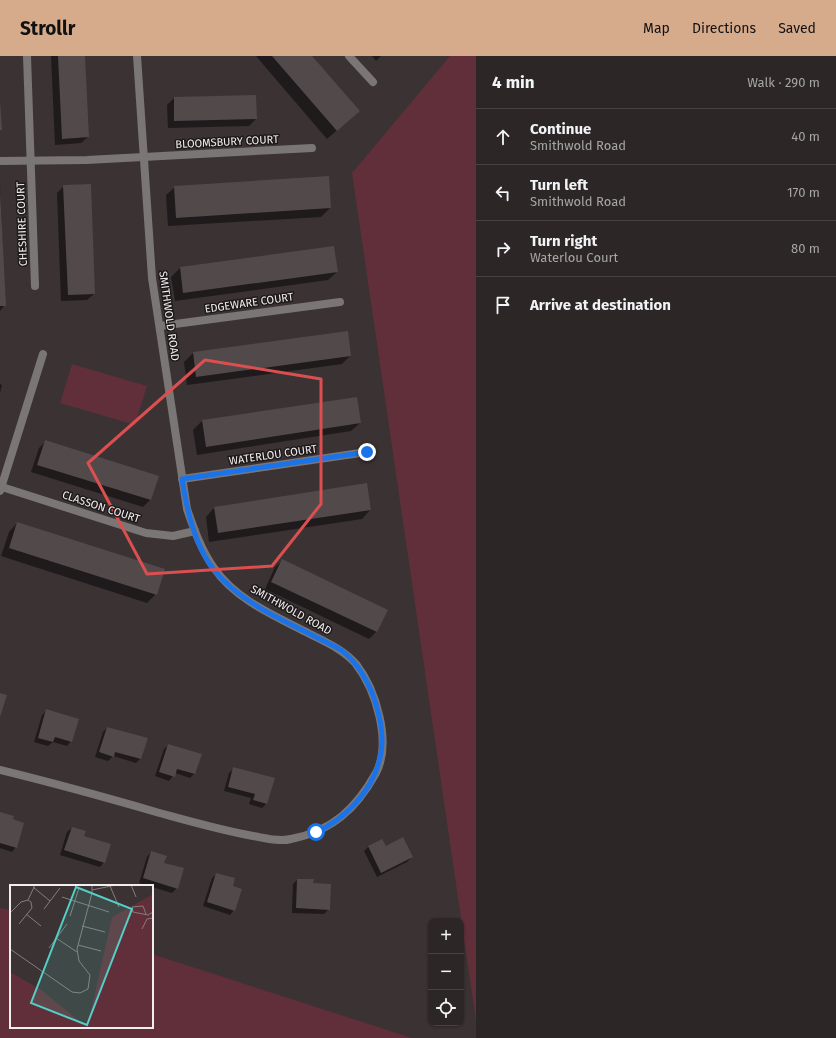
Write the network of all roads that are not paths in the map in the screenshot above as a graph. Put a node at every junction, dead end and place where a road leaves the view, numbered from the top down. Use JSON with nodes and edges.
{"nodes":[{"id":1,"x":27,"y":56,"type":"edge"},
{"id":2,"x":137,"y":56,"type":"edge"},
{"id":3,"x":349,"y":56,"type":"edge"},
{"id":4,"x":373,"y":82,"type":"dead end"},
{"id":5,"x":312,"y":148,"type":"dead end"},
{"id":6,"x":143,"y":157,"type":"junction"},
{"id":7,"x":31,"y":160,"type":"junction"},
{"id":8,"x":0,"y":161,"type":"edge"},
{"id":9,"x":35,"y":286,"type":"dead end"},
{"id":10,"x":340,"y":302,"type":"dead end"},
{"id":11,"x":160,"y":326,"type":"junction"},
{"id":12,"x":43,"y":354,"type":"dead end"},
{"id":13,"x":367,"y":452,"type":"dead end"},
{"id":14,"x":182,"y":479,"type":"junction"},
{"id":15,"x":1,"y":489,"type":"edge"},
{"id":16,"x":194,"y":531,"type":"junction"},
{"id":17,"x":0,"y":770,"type":"edge"}],
"edges":[{"from":1,"to":7,"type":"street","name":"CHESHIRE COURT"},
{"from":2,"to":6,"type":"street","name":"SMITHWOLD ROAD"},
{"from":3,"to":4,"type":"street"},
{"from":5,"to":6,"type":"street","name":"BLOOMSBURY COURT"},
{"from":6,"to":7,"type":"street"},
{"from":6,"to":11,"type":"street","name":"SMITHWOLD ROAD"},
{"from":7,"to":8,"type":"street"},
{"from":7,"to":9,"type":"street","name":"CHESHIRE COURT"},
{"from":10,"to":11,"type":"street","name":"EDGEWARE COURT"},
{"from":11,"to":14,"type":"street","name":"SMITHWOLD ROAD"},
{"from":12,"to":15,"type":"street","name":"CLASSON COURT"},
{"from":13,"to":14,"type":"street","name":"WATERLOU COURT"},
{"from":14,"to":16,"type":"street","name":"SMITHWOLD ROAD"},
{"from":15,"to":16,"type":"street","name":"CLASSON COURT"},
{"from":16,"to":17,"type":"street","name":"SMITHWOLD ROAD"}]}
